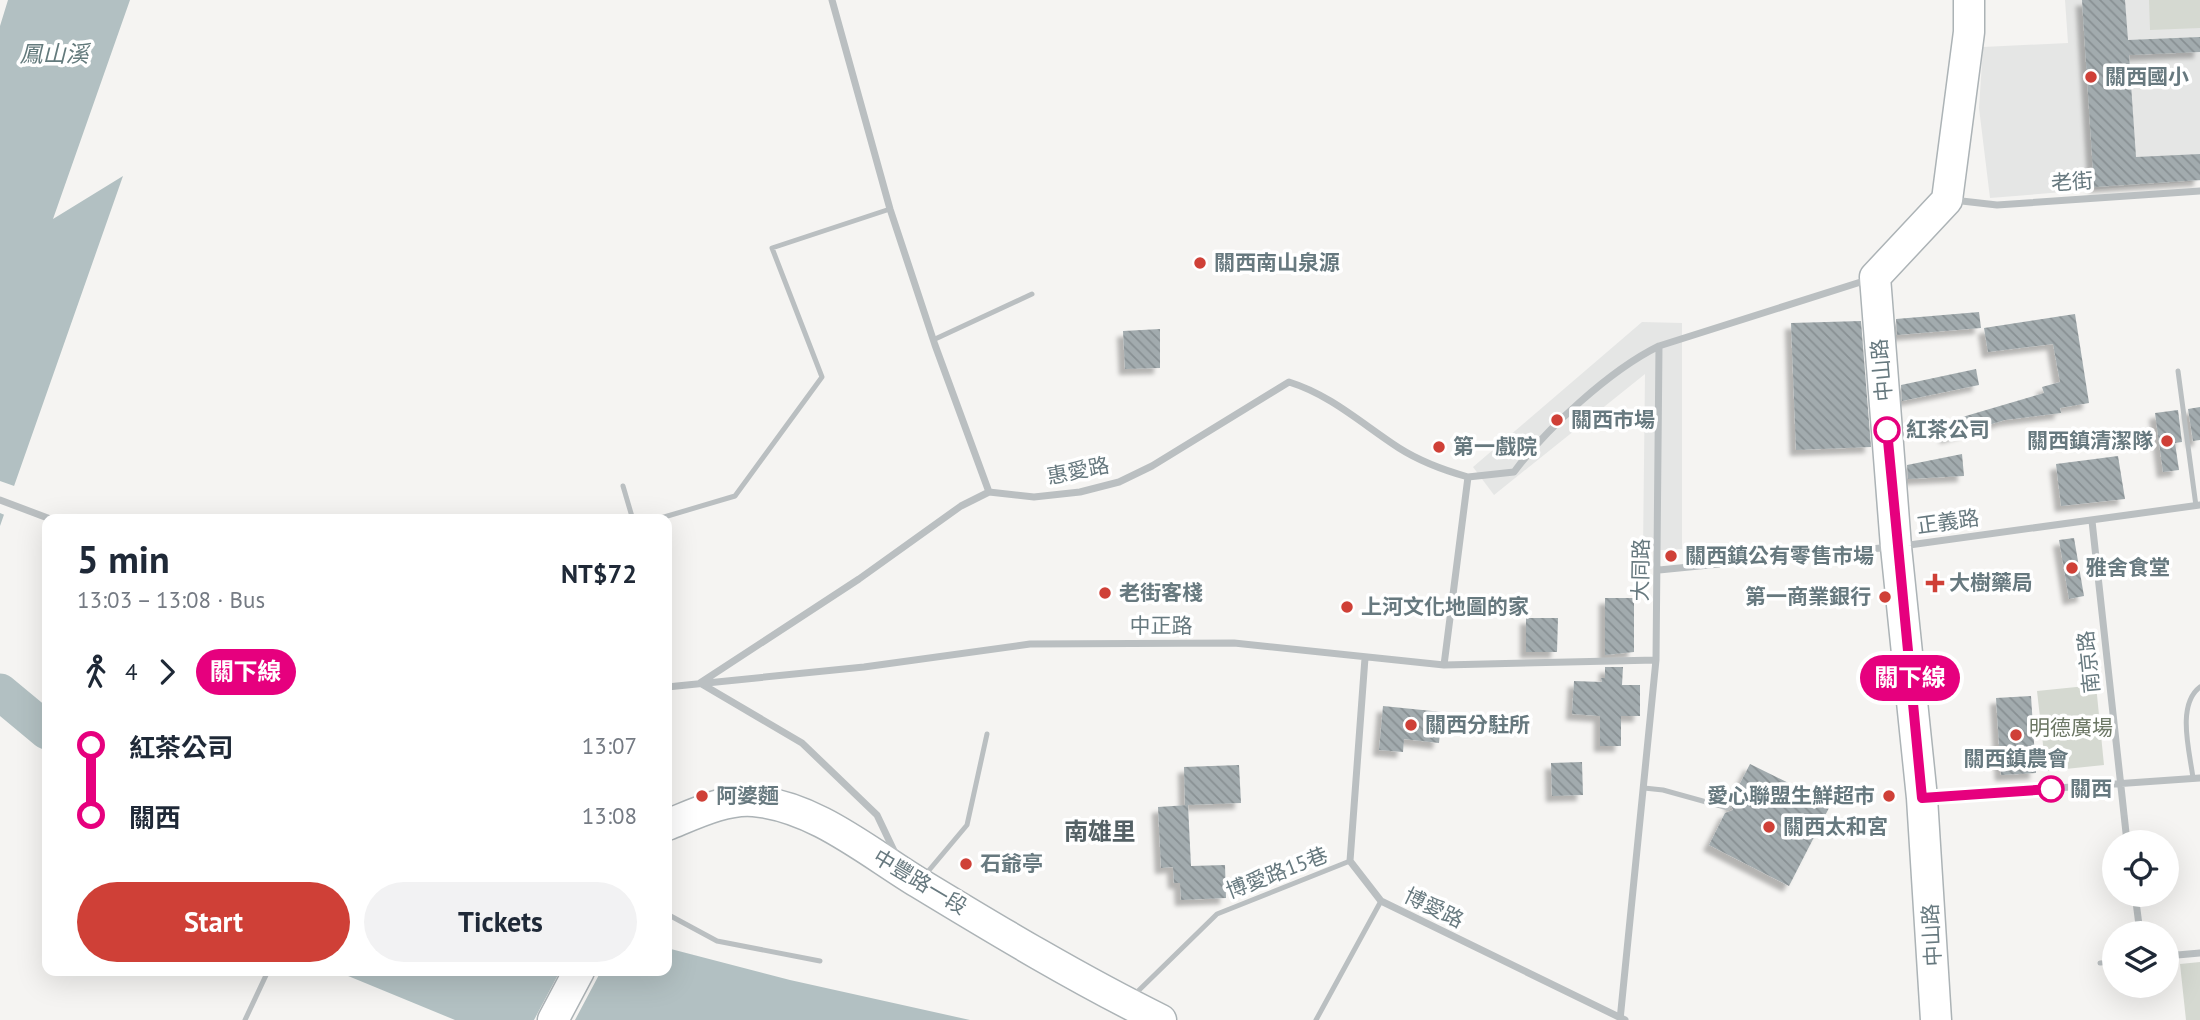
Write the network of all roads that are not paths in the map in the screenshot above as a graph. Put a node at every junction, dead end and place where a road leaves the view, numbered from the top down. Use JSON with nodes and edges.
{"nodes":[{"id":1,"x":832,"y":0,"type":"edge"},
{"id":2,"x":1969,"y":0,"type":"edge"},
{"id":3,"x":2200,"y":191,"type":"edge"},
{"id":4,"x":1947,"y":200,"type":"junction"},
{"id":5,"x":890,"y":209,"type":"junction"},
{"id":6,"x":1875,"y":277,"type":"junction"},
{"id":7,"x":1032,"y":294,"type":"dead end"},
{"id":8,"x":933,"y":340,"type":"junction"},
{"id":9,"x":1659,"y":346,"type":"junction"},
{"id":10,"x":2178,"y":370,"type":"dead end"},
{"id":11,"x":1468,"y":477,"type":"junction"},
{"id":12,"x":623,"y":486,"type":"dead end"},
{"id":13,"x":989,"y":492,"type":"junction"},
{"id":14,"x":0,"y":500,"type":"edge"},
{"id":15,"x":2198,"y":505,"type":"edge"},
{"id":16,"x":632,"y":514,"type":"edge"},
{"id":17,"x":42,"y":515,"type":"edge"},
{"id":18,"x":672,"y":515,"type":"edge"},
{"id":19,"x":2092,"y":521,"type":"junction"},
{"id":20,"x":1896,"y":547,"type":"junction"},
{"id":21,"x":1659,"y":570,"type":"junction"},
{"id":22,"x":1365,"y":658,"type":"junction"},
{"id":23,"x":1656,"y":660,"type":"junction"},
{"id":24,"x":1444,"y":665,"type":"junction"},
{"id":25,"x":700,"y":683,"type":"junction"},
{"id":26,"x":672,"y":686,"type":"edge"},
{"id":27,"x":2200,"y":687,"type":"edge"},
{"id":28,"x":987,"y":734,"type":"dead end"},
{"id":29,"x":2197,"y":778,"type":"edge"},
{"id":30,"x":2119,"y":784,"type":"junction"},
{"id":31,"x":1644,"y":788,"type":"junction"},
{"id":32,"x":1922,"y":798,"type":"junction"},
{"id":33,"x":1728,"y":808,"type":"dead end"},
{"id":34,"x":672,"y":823,"type":"edge"},
{"id":35,"x":2125,"y":830,"type":"edge"},
{"id":36,"x":1350,"y":861,"type":"junction"},
{"id":37,"x":912,"y":878,"type":"junction"},
{"id":38,"x":1381,"y":901,"type":"junction"},
{"id":39,"x":672,"y":917,"type":"edge"},
{"id":40,"x":2200,"y":953,"type":"edge"},
{"id":41,"x":2179,"y":955,"type":"edge"},
{"id":42,"x":820,"y":961,"type":"dead end"},
{"id":43,"x":266,"y":976,"type":"edge"},
{"id":44,"x":576,"y":976,"type":"edge"},
{"id":45,"x":1126,"y":1003,"type":"junction"},
{"id":46,"x":1622,"y":1019,"type":"edge"},
{"id":47,"x":245,"y":1020,"type":"edge"},
{"id":48,"x":553,"y":1020,"type":"edge"},
{"id":49,"x":1161,"y":1020,"type":"edge"},
{"id":50,"x":1316,"y":1020,"type":"edge"},
{"id":51,"x":1936,"y":1020,"type":"edge"}],
"edges":[{"from":1,"to":5,"type":"street"},
{"from":2,"to":4,"type":"street"},
{"from":3,"to":4,"type":"street","name":"老街"},
{"from":4,"to":6,"type":"street"},
{"from":5,"to":8,"type":"street"},
{"from":5,"to":18,"type":"lane"},
{"from":6,"to":9,"type":"street"},
{"from":6,"to":20,"type":"street","name":"中山路"},
{"from":7,"to":8,"type":"lane"},
{"from":8,"to":13,"type":"street"},
{"from":9,"to":11,"type":"street","name":"惠愛路"},
{"from":9,"to":21,"type":"street","name":"大同路"},
{"from":10,"to":15,"type":"lane"},
{"from":11,"to":13,"type":"street","name":"惠愛路"},
{"from":11,"to":24,"type":"street"},
{"from":12,"to":16,"type":"lane"},
{"from":13,"to":25,"type":"street"},
{"from":14,"to":17,"type":"street"},
{"from":15,"to":19,"type":"street","name":"正義路"},
{"from":19,"to":20,"type":"street","name":"正義路"},
{"from":19,"to":30,"type":"street","name":"南京路"},
{"from":20,"to":21,"type":"street","name":"正義路"},
{"from":20,"to":32,"type":"street","name":"中山路"},
{"from":21,"to":23,"type":"street","name":"大同路"},
{"from":22,"to":24,"type":"street","name":"中正路"},
{"from":22,"to":25,"type":"street","name":"中正路"},
{"from":22,"to":36,"type":"street"},
{"from":23,"to":24,"type":"street","name":"中正路"},
{"from":23,"to":31,"type":"street","name":"大同路"},
{"from":25,"to":26,"type":"street","name":"中正路"},
{"from":25,"to":37,"type":"street"},
{"from":27,"to":29,"type":"lane"},
{"from":28,"to":37,"type":"lane"},
{"from":29,"to":30,"type":"street"},
{"from":30,"to":32,"type":"street"},
{"from":30,"to":35,"type":"street","name":"南京路"},
{"from":31,"to":33,"type":"lane"},
{"from":31,"to":46,"type":"street","name":"大同路"},
{"from":32,"to":51,"type":"street","name":"中山路"},
{"from":34,"to":37,"type":"street","name":"中豐路一段"},
{"from":36,"to":38,"type":"street","name":"博愛路"},
{"from":36,"to":45,"type":"lane","name":"博愛路15巷"},
{"from":37,"to":45,"type":"street","name":"中豐路一段"},
{"from":38,"to":46,"type":"street","name":"博愛路"},
{"from":38,"to":50,"type":"lane"},
{"from":39,"to":42,"type":"lane"},
{"from":40,"to":41,"type":"street"},
{"from":43,"to":47,"type":"lane"},
{"from":44,"to":48,"type":"street"},
{"from":45,"to":49,"type":"street","name":"中豐路一段"}]}
